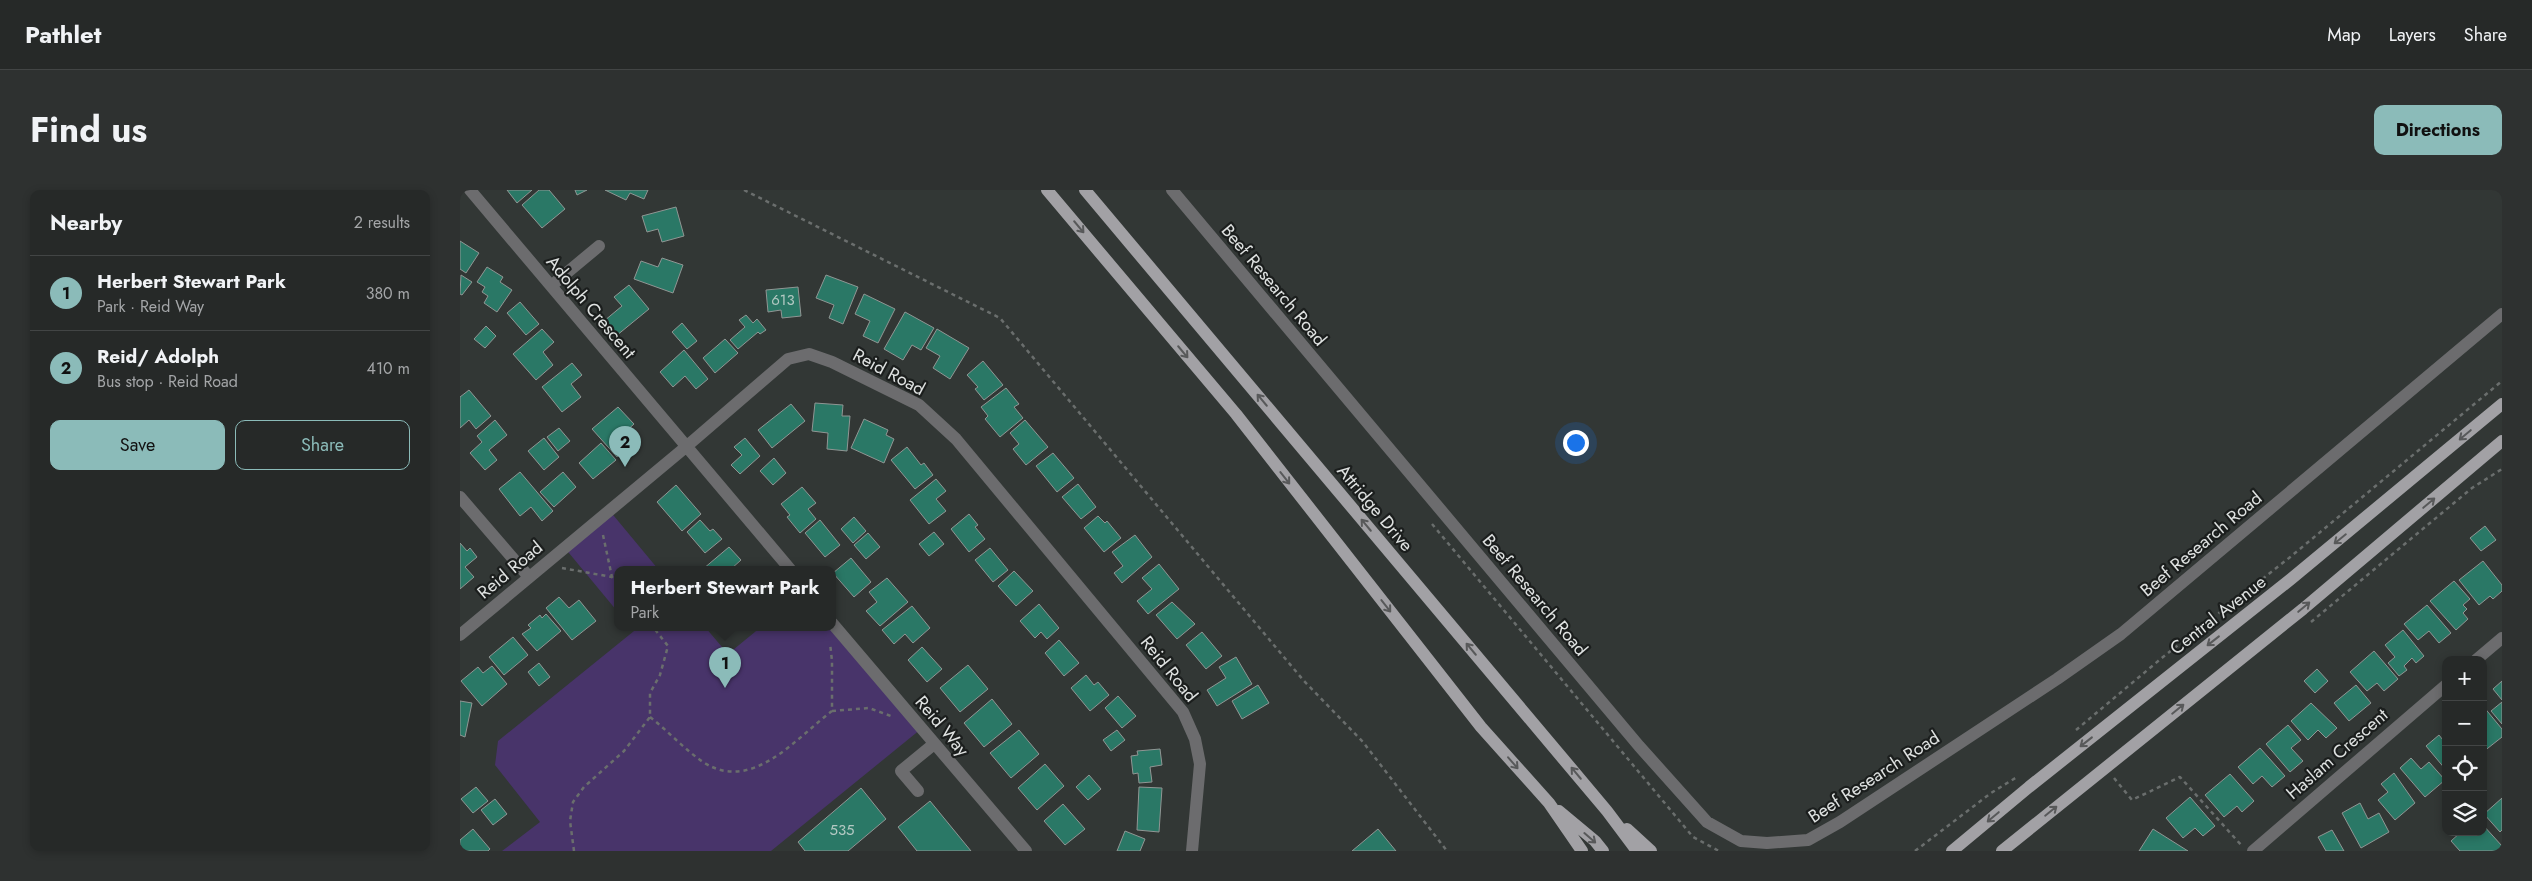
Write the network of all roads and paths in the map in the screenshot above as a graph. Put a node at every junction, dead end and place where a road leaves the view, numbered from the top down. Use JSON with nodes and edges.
{"nodes":[{"id":1,"x":470,"y":190,"type":"edge"},
{"id":2,"x":744,"y":190,"type":"edge"},
{"id":3,"x":1047,"y":190,"type":"edge"},
{"id":4,"x":1085,"y":190,"type":"edge"},
{"id":5,"x":1172,"y":190,"type":"edge"},
{"id":6,"x":599,"y":246,"type":"dead end"},
{"id":7,"x":551,"y":286,"type":"junction"},
{"id":8,"x":2502,"y":314,"type":"edge"},
{"id":9,"x":2502,"y":381,"type":"edge"},
{"id":10,"x":2502,"y":404,"type":"edge"},
{"id":11,"x":2502,"y":442,"type":"edge"},
{"id":12,"x":687,"y":446,"type":"junction"},
{"id":13,"x":460,"y":497,"type":"edge"},
{"id":14,"x":603,"y":534,"type":"dead end"},
{"id":15,"x":787,"y":566,"type":"edge"},
{"id":16,"x":562,"y":568,"type":"dead end"},
{"id":17,"x":529,"y":577,"type":"junction"},
{"id":18,"x":612,"y":577,"type":"junction"},
{"id":19,"x":614,"y":579,"type":"edge"},
{"id":20,"x":836,"y":628,"type":"edge"},
{"id":21,"x":656,"y":631,"type":"edge"},
{"id":22,"x":460,"y":635,"type":"edge"},
{"id":23,"x":2502,"y":638,"type":"edge"},
{"id":24,"x":829,"y":641,"type":"dead end"},
{"id":25,"x":2481,"y":656,"type":"edge"},
{"id":26,"x":2442,"y":688,"type":"edge"},
{"id":27,"x":832,"y":711,"type":"junction"},
{"id":28,"x":892,"y":716,"type":"dead end"},
{"id":29,"x":650,"y":717,"type":"junction"},
{"id":30,"x":2069,"y":736,"type":"dead end"},
{"id":31,"x":934,"y":744,"type":"junction"},
{"id":32,"x":2020,"y":775,"type":"dead end"},
{"id":33,"x":2117,"y":782,"type":"dead end"},
{"id":34,"x":918,"y":791,"type":"dead end"},
{"id":35,"x":1549,"y":803,"type":"junction"},
{"id":36,"x":1607,"y":811,"type":"junction"},
{"id":37,"x":2239,"y":842,"type":"dead end"},
{"id":38,"x":1952,"y":850,"type":"edge"},
{"id":39,"x":574,"y":851,"type":"edge"},
{"id":40,"x":1026,"y":851,"type":"edge"},
{"id":41,"x":1192,"y":851,"type":"edge"},
{"id":42,"x":1447,"y":851,"type":"edge"},
{"id":43,"x":1582,"y":851,"type":"edge"},
{"id":44,"x":1603,"y":851,"type":"edge"},
{"id":45,"x":1637,"y":851,"type":"edge"},
{"id":46,"x":1651,"y":851,"type":"edge"},
{"id":47,"x":1915,"y":851,"type":"edge"},
{"id":48,"x":2002,"y":851,"type":"edge"},
{"id":49,"x":2253,"y":851,"type":"edge"}],
"edges":[{"from":1,"to":7,"type":"street","name":"Adolph Crescent"},
{"from":2,"to":42,"type":"path"},
{"from":3,"to":35,"type":"main road","one_way":true},
{"from":36,"to":4,"type":"main road","name":"Attridge Drive","one_way":true},
{"from":5,"to":8,"type":"street","name":"Beef Research Road"},
{"from":6,"to":7,"type":"street"},
{"from":7,"to":12,"type":"street","name":"Adolph Crescent"},
{"from":9,"to":30,"type":"path"},
{"from":10,"to":38,"type":"main road","name":"Central Avenue","one_way":true},
{"from":48,"to":11,"type":"main road","one_way":true},
{"from":12,"to":15,"type":"street"},
{"from":12,"to":17,"type":"street","name":"Reid Road"},
{"from":12,"to":41,"type":"street","name":"Reid Road"},
{"from":13,"to":17,"type":"street"},
{"from":14,"to":18,"type":"path"},
{"from":16,"to":18,"type":"path"},
{"from":17,"to":22,"type":"street","name":"Reid Road"},
{"from":18,"to":19,"type":"path"},
{"from":20,"to":31,"type":"street","name":"Reid Way"},
{"from":21,"to":29,"type":"path"},
{"from":23,"to":25,"type":"street"},
{"from":24,"to":27,"type":"path"},
{"from":26,"to":49,"type":"street","name":"Haslam Crescent"},
{"from":27,"to":28,"type":"path"},
{"from":27,"to":29,"type":"path"},
{"from":29,"to":39,"type":"path"},
{"from":31,"to":34,"type":"street"},
{"from":31,"to":40,"type":"street","name":"Reid Way"},
{"from":32,"to":47,"type":"path"},
{"from":33,"to":37,"type":"path"},
{"from":35,"to":43,"type":"main road"},
{"from":35,"to":44,"type":"main road","one_way":true},
{"from":36,"to":45,"type":"main road","name":"Attridge Drive"},
{"from":36,"to":46,"type":"main road"}]}
